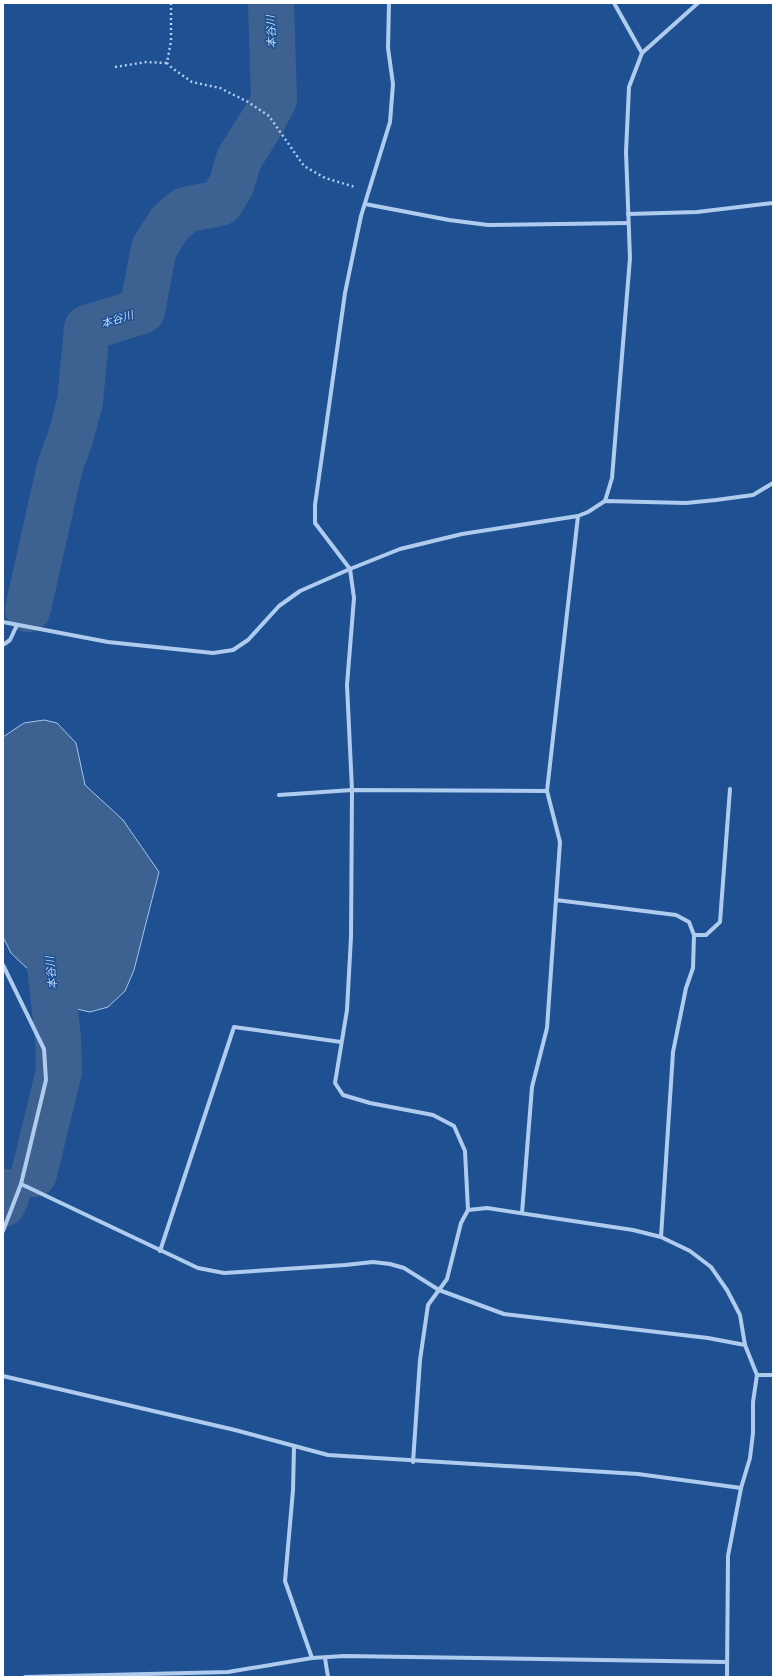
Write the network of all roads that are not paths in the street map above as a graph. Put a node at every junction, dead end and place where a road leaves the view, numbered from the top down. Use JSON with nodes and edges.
{"nodes":[{"id":1,"x":390,"y":3,"type":"edge"},
{"id":2,"x":614,"y":3,"type":"edge"},
{"id":3,"x":698,"y":3,"type":"edge"},
{"id":4,"x":642,"y":53,"type":"junction"},
{"id":5,"x":773,"y":203,"type":"edge"},
{"id":6,"x":365,"y":204,"type":"junction"},
{"id":7,"x":628,"y":214,"type":"junction"},
{"id":8,"x":628,"y":223,"type":"junction"},
{"id":9,"x":773,"y":482,"type":"edge"},
{"id":10,"x":605,"y":501,"type":"junction"},
{"id":11,"x":578,"y":516,"type":"junction"},
{"id":12,"x":350,"y":569,"type":"junction"},
{"id":13,"x":3,"y":622,"type":"edge"},
{"id":14,"x":17,"y":625,"type":"junction"},
{"id":15,"x":3,"y":645,"type":"edge"},
{"id":16,"x":730,"y":789,"type":"dead end"},
{"id":17,"x":352,"y":790,"type":"junction"},
{"id":18,"x":547,"y":791,"type":"junction"},
{"id":19,"x":279,"y":795,"type":"dead end"},
{"id":20,"x":556,"y":900,"type":"junction"},
{"id":21,"x":694,"y":935,"type":"junction"},
{"id":22,"x":3,"y":965,"type":"edge"},
{"id":23,"x":341,"y":1042,"type":"junction"},
{"id":24,"x":21,"y":1184,"type":"junction"},
{"id":25,"x":468,"y":1210,"type":"junction"},
{"id":26,"x":522,"y":1213,"type":"junction"},
{"id":27,"x":3,"y":1231,"type":"edge"},
{"id":28,"x":661,"y":1237,"type":"junction"},
{"id":29,"x":160,"y":1251,"type":"junction"},
{"id":30,"x":439,"y":1290,"type":"junction"},
{"id":31,"x":746,"y":1345,"type":"junction"},
{"id":32,"x":758,"y":1375,"type":"junction"},
{"id":33,"x":773,"y":1375,"type":"edge"},
{"id":34,"x":3,"y":1376,"type":"edge"},
{"id":35,"x":294,"y":1447,"type":"junction"},
{"id":36,"x":413,"y":1462,"type":"junction"},
{"id":37,"x":741,"y":1488,"type":"junction"},
{"id":38,"x":312,"y":1658,"type":"junction"},
{"id":39,"x":325,"y":1658,"type":"junction"},
{"id":40,"x":727,"y":1662,"type":"junction"},
{"id":41,"x":24,"y":1677,"type":"edge"},
{"id":42,"x":328,"y":1677,"type":"edge"},
{"id":43,"x":727,"y":1677,"type":"edge"}],
"edges":[{"from":1,"to":6,"type":"street"},
{"from":2,"to":4,"type":"street"},
{"from":3,"to":4,"type":"street"},
{"from":4,"to":7,"type":"street"},
{"from":5,"to":7,"type":"street"},
{"from":6,"to":8,"type":"street"},
{"from":6,"to":12,"type":"street"},
{"from":7,"to":8,"type":"street"},
{"from":8,"to":10,"type":"street"},
{"from":9,"to":10,"type":"street"},
{"from":10,"to":11,"type":"street"},
{"from":11,"to":12,"type":"street"},
{"from":11,"to":18,"type":"street"},
{"from":12,"to":14,"type":"street"},
{"from":12,"to":17,"type":"street"},
{"from":13,"to":14,"type":"street"},
{"from":14,"to":15,"type":"street"},
{"from":16,"to":21,"type":"street"},
{"from":17,"to":18,"type":"street"},
{"from":17,"to":19,"type":"street"},
{"from":17,"to":23,"type":"street"},
{"from":18,"to":20,"type":"street"},
{"from":20,"to":21,"type":"street"},
{"from":20,"to":26,"type":"street"},
{"from":21,"to":28,"type":"street"},
{"from":22,"to":24,"type":"street"},
{"from":23,"to":25,"type":"street"},
{"from":23,"to":29,"type":"street"},
{"from":24,"to":27,"type":"street"},
{"from":24,"to":29,"type":"street"},
{"from":25,"to":26,"type":"street"},
{"from":25,"to":30,"type":"street"},
{"from":26,"to":28,"type":"street"},
{"from":28,"to":31,"type":"street"},
{"from":29,"to":30,"type":"street"},
{"from":30,"to":31,"type":"street"},
{"from":30,"to":36,"type":"street"},
{"from":31,"to":32,"type":"street"},
{"from":32,"to":33,"type":"street"},
{"from":32,"to":37,"type":"street"},
{"from":34,"to":35,"type":"street"},
{"from":35,"to":36,"type":"street"},
{"from":35,"to":38,"type":"street"},
{"from":36,"to":37,"type":"street"},
{"from":37,"to":40,"type":"street"},
{"from":38,"to":39,"type":"street"},
{"from":38,"to":41,"type":"street"},
{"from":39,"to":40,"type":"street"},
{"from":39,"to":42,"type":"street"},
{"from":40,"to":43,"type":"street"}]}
